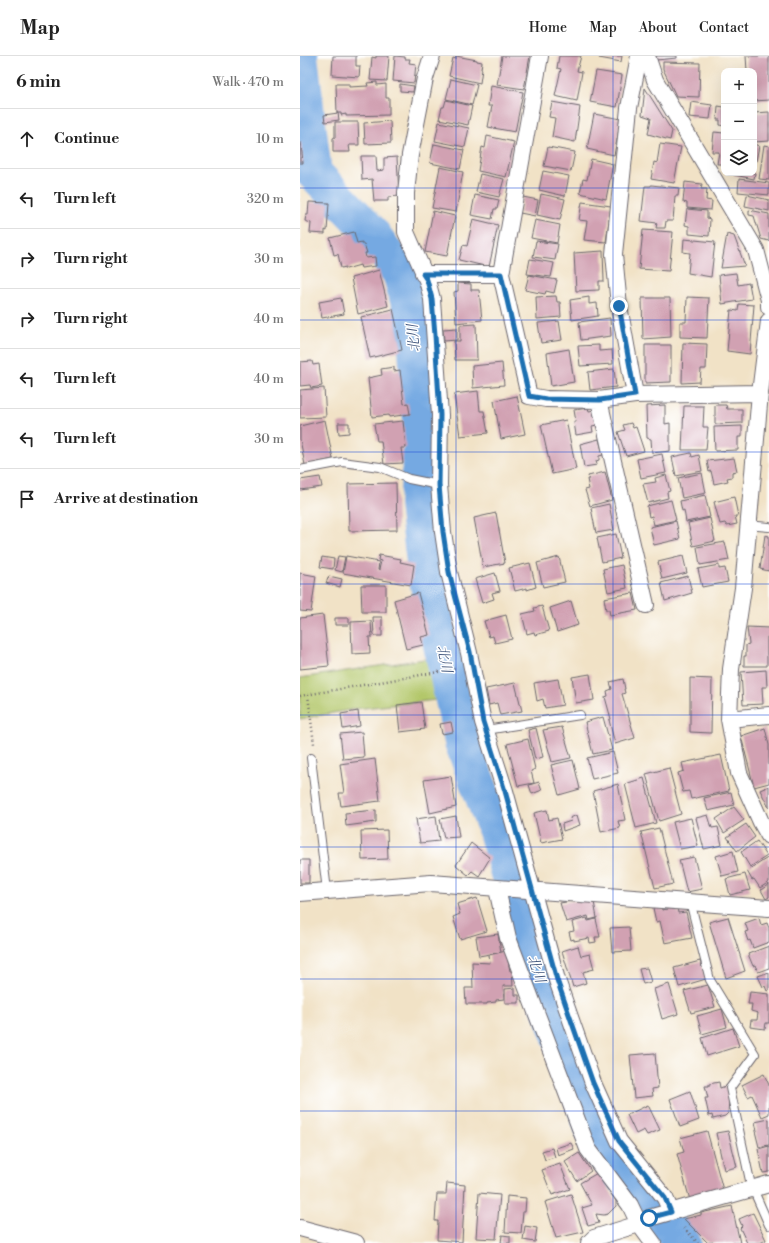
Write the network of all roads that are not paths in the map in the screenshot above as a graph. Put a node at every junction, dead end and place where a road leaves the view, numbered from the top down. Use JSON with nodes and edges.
{"nodes":[{"id":1,"x":432,"y":56,"type":"edge"},
{"id":2,"x":540,"y":56,"type":"edge"},
{"id":3,"x":640,"y":56,"type":"edge"},
{"id":4,"x":647,"y":56,"type":"edge"},
{"id":5,"x":423,"y":274,"type":"junction"},
{"id":6,"x":501,"y":274,"type":"junction"},
{"id":7,"x":768,"y":297,"type":"edge"},
{"id":8,"x":769,"y":321,"type":"edge"},
{"id":9,"x":760,"y":393,"type":"junction"},
{"id":10,"x":635,"y":395,"type":"junction"},
{"id":11,"x":600,"y":400,"type":"junction"},
{"id":12,"x":300,"y":470,"type":"edge"},
{"id":13,"x":437,"y":485,"type":"junction"},
{"id":14,"x":747,"y":525,"type":"junction"},
{"id":15,"x":769,"y":527,"type":"edge"},
{"id":16,"x":646,"y":605,"type":"dead end"},
{"id":17,"x":580,"y":715,"type":"dead end"},
{"id":18,"x":769,"y":715,"type":"edge"},
{"id":19,"x":729,"y":719,"type":"junction"},
{"id":20,"x":486,"y":730,"type":"junction"},
{"id":21,"x":311,"y":758,"type":"road end"},
{"id":22,"x":769,"y":836,"type":"edge"},
{"id":23,"x":497,"y":889,"type":"junction"},
{"id":24,"x":531,"y":890,"type":"junction"},
{"id":25,"x":327,"y":891,"type":"junction"},
{"id":26,"x":300,"y":893,"type":"edge"},
{"id":27,"x":690,"y":902,"type":"junction"},
{"id":28,"x":769,"y":908,"type":"edge"},
{"id":29,"x":769,"y":1184,"type":"edge"},
{"id":30,"x":753,"y":1189,"type":"junction"},
{"id":31,"x":670,"y":1212,"type":"junction"},
{"id":32,"x":644,"y":1221,"type":"junction"},
{"id":33,"x":769,"y":1225,"type":"edge"},
{"id":34,"x":303,"y":1233,"type":"edge"},
{"id":35,"x":356,"y":1243,"type":"edge"},
{"id":36,"x":589,"y":1243,"type":"edge"},
{"id":37,"x":653,"y":1243,"type":"edge"}],
"edges":[{"from":1,"to":5,"type":"street"},
{"from":2,"to":6,"type":"street"},
{"from":3,"to":10,"type":"street"},
{"from":4,"to":7,"type":"street"},
{"from":5,"to":6,"type":"street"},
{"from":5,"to":13,"type":"street"},
{"from":6,"to":11,"type":"street"},
{"from":8,"to":9,"type":"street"},
{"from":9,"to":10,"type":"street"},
{"from":9,"to":14,"type":"street"},
{"from":10,"to":11,"type":"street"},
{"from":11,"to":16,"type":"street"},
{"from":12,"to":13,"type":"lane"},
{"from":13,"to":20,"type":"street"},
{"from":14,"to":15,"type":"lane"},
{"from":14,"to":19,"type":"street"},
{"from":17,"to":20,"type":"lane"},
{"from":18,"to":19,"type":"street"},
{"from":19,"to":22,"type":"street"},
{"from":20,"to":24,"type":"street"},
{"from":21,"to":25,"type":"lane"},
{"from":23,"to":24,"type":"street"},
{"from":23,"to":25,"type":"street"},
{"from":23,"to":32,"type":"street"},
{"from":24,"to":27,"type":"street"},
{"from":24,"to":31,"type":"street"},
{"from":25,"to":26,"type":"street"},
{"from":27,"to":28,"type":"street"},
{"from":27,"to":30,"type":"lane"},
{"from":29,"to":30,"type":"street"},
{"from":30,"to":31,"type":"street"},
{"from":30,"to":33,"type":"lane"},
{"from":31,"to":32,"type":"street"},
{"from":32,"to":36,"type":"street"},
{"from":32,"to":37,"type":"street"},
{"from":34,"to":35,"type":"street"}]}
